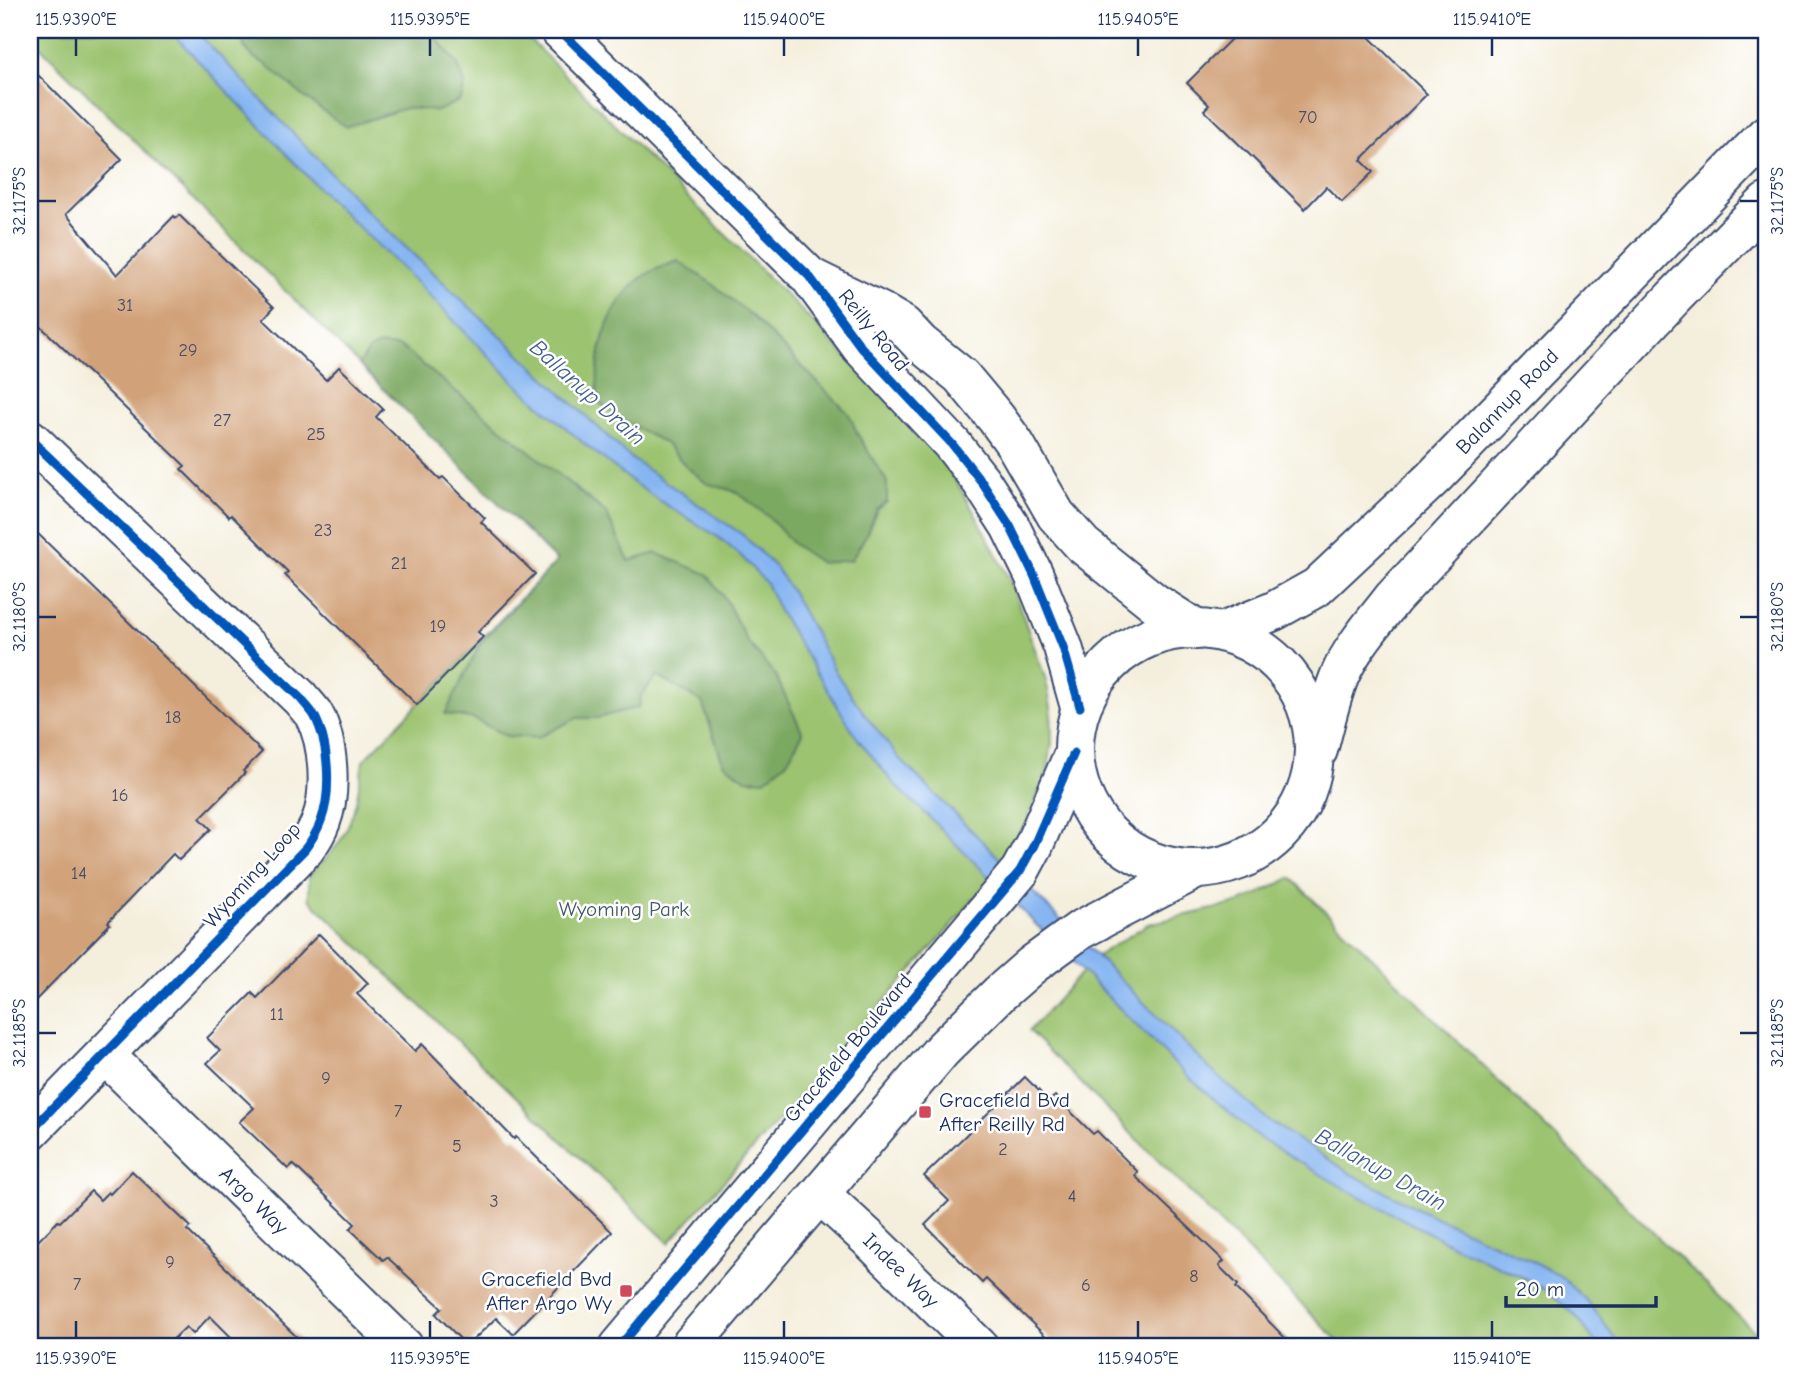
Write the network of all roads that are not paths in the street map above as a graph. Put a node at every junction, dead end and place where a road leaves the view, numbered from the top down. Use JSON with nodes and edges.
{"nodes":[{"id":1,"x":560,"y":30,"type":"edge"},
{"id":2,"x":1766,"y":135,"type":"edge"},
{"id":3,"x":1766,"y":203,"type":"edge"},
{"id":4,"x":809,"y":276,"type":"junction"},
{"id":5,"x":30,"y":439,"type":"edge"},
{"id":6,"x":1209,"y":631,"type":"junction"},
{"id":7,"x":1080,"y":707,"type":"junction"},
{"id":8,"x":1074,"y":753,"type":"junction"},
{"id":9,"x":1313,"y":767,"type":"junction"},
{"id":10,"x":1196,"y":869,"type":"junction"},
{"id":11,"x":105,"y":1055,"type":"junction"},
{"id":12,"x":30,"y":1131,"type":"edge"},
{"id":13,"x":821,"y":1195,"type":"junction"},
{"id":14,"x":404,"y":1347,"type":"edge"},
{"id":15,"x":619,"y":1347,"type":"edge"},
{"id":16,"x":690,"y":1347,"type":"edge"},
{"id":17,"x":979,"y":1347,"type":"edge"}],
"edges":[{"from":1,"to":4,"type":"street","name":"Reilly Road"},
{"from":2,"to":6,"type":"street","name":"Balannup Road"},
{"from":3,"to":9,"type":"street"},
{"from":4,"to":6,"type":"street","name":"Reilly Road"},
{"from":4,"to":7,"type":"street","name":"Reilly Road"},
{"from":5,"to":11,"type":"street","name":"Wyoming Loop"},
{"from":6,"to":7,"type":"street"},
{"from":6,"to":9,"type":"street"},
{"from":7,"to":8,"type":"street"},
{"from":8,"to":10,"type":"street"},
{"from":8,"to":15,"type":"street","name":"Gracefield Boulevard"},
{"from":9,"to":10,"type":"street"},
{"from":10,"to":13,"type":"street"},
{"from":11,"to":12,"type":"street","name":"Wyoming Loop"},
{"from":11,"to":14,"type":"street","name":"Argo Way"},
{"from":13,"to":16,"type":"street"},
{"from":13,"to":17,"type":"street","name":"Indee Way"}]}
